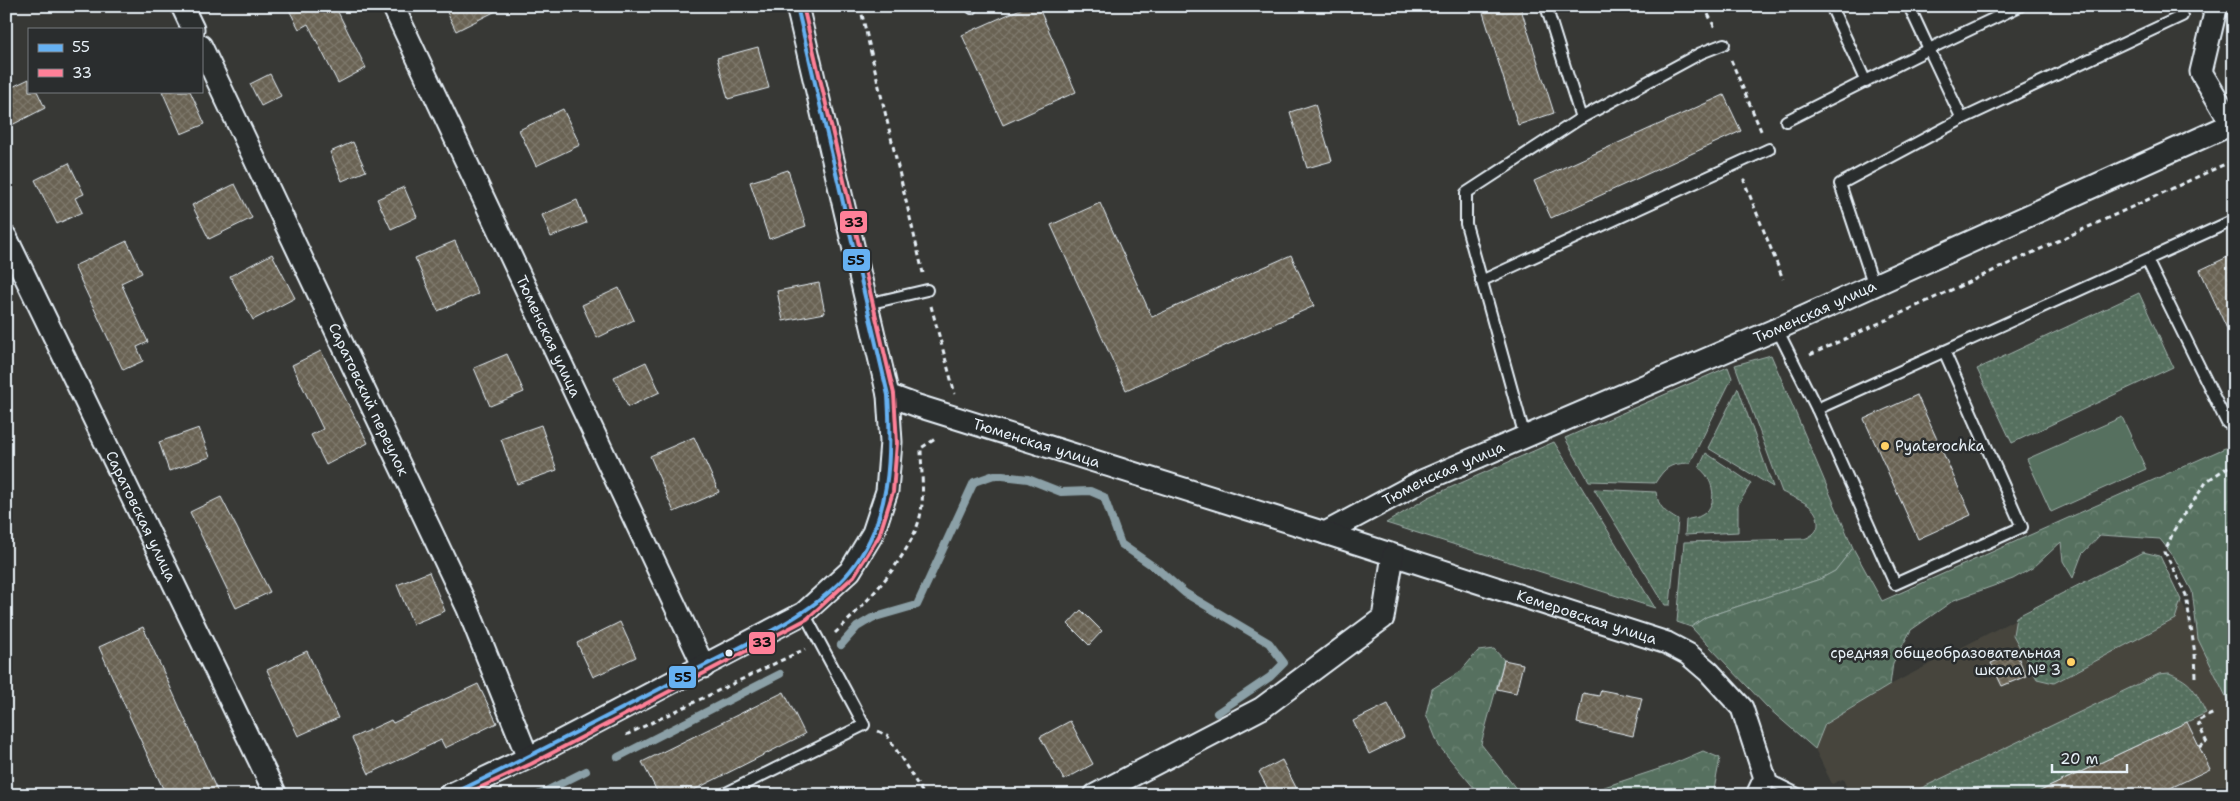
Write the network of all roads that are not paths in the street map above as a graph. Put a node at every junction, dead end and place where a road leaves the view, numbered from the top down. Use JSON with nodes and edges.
{"nodes":[{"id":1,"x":182,"y":6,"type":"edge"},
{"id":2,"x":393,"y":6,"type":"edge"},
{"id":3,"x":797,"y":6,"type":"edge"},
{"id":4,"x":1546,"y":6,"type":"edge"},
{"id":5,"x":1831,"y":6,"type":"edge"},
{"id":6,"x":1909,"y":6,"type":"edge"},
{"id":7,"x":2020,"y":6,"type":"edge"},
{"id":8,"x":2218,"y":8,"type":"edge"},
{"id":9,"x":2182,"y":16,"type":"dead end"},
{"id":10,"x":193,"y":28,"type":"edge"},
{"id":11,"x":1724,"y":44,"type":"dead end"},
{"id":12,"x":202,"y":48,"type":"edge"},
{"id":13,"x":1929,"y":50,"type":"junction"},
{"id":14,"x":1866,"y":82,"type":"junction"},
{"id":15,"x":1581,"y":118,"type":"junction"},
{"id":16,"x":1962,"y":119,"type":"junction"},
{"id":17,"x":1786,"y":121,"type":"dead end"},
{"id":18,"x":2233,"y":125,"type":"edge"},
{"id":19,"x":1769,"y":149,"type":"dead end"},
{"id":20,"x":2234,"y":220,"type":"edge"},
{"id":21,"x":6,"y":237,"type":"edge"},
{"id":22,"x":2147,"y":260,"type":"junction"},
{"id":23,"x":1481,"y":281,"type":"junction"},
{"id":24,"x":1874,"y":286,"type":"junction"},
{"id":25,"x":927,"y":290,"type":"road end"},
{"id":26,"x":867,"y":304,"type":"junction"},
{"id":27,"x":1778,"y":329,"type":"junction"},
{"id":28,"x":1944,"y":351,"type":"junction"},
{"id":29,"x":888,"y":394,"type":"junction"},
{"id":30,"x":1817,"y":409,"type":"junction"},
{"id":31,"x":2234,"y":420,"type":"edge"},
{"id":32,"x":1525,"y":437,"type":"junction"},
{"id":33,"x":1325,"y":533,"type":"junction"},
{"id":34,"x":1393,"y":555,"type":"junction"},
{"id":35,"x":804,"y":613,"type":"junction"},
{"id":36,"x":704,"y":667,"type":"junction"},
{"id":37,"x":528,"y":758,"type":"junction"},
{"id":38,"x":1761,"y":786,"type":"edge"},
{"id":39,"x":276,"y":795,"type":"edge"},
{"id":40,"x":449,"y":795,"type":"edge"},
{"id":41,"x":722,"y":795,"type":"edge"},
{"id":42,"x":1095,"y":795,"type":"edge"},
{"id":43,"x":1800,"y":795,"type":"edge"}],
"edges":[{"from":1,"to":10,"type":"street"},
{"from":2,"to":36,"type":"street","name":"Тюменская улица"},
{"from":3,"to":26,"type":"street"},
{"from":4,"to":15,"type":"lane"},
{"from":5,"to":14,"type":"lane"},
{"from":6,"to":13,"type":"lane"},
{"from":7,"to":13,"type":"lane"},
{"from":8,"to":18,"type":"street","name":"Тюменская улица"},
{"from":9,"to":16,"type":"lane"},
{"from":11,"to":15,"type":"lane"},
{"from":12,"to":37,"type":"street","name":"Саратовский переулок"},
{"from":13,"to":14,"type":"lane"},
{"from":13,"to":16,"type":"lane"},
{"from":14,"to":17,"type":"lane"},
{"from":15,"to":23,"type":"lane"},
{"from":16,"to":24,"type":"lane"},
{"from":18,"to":24,"type":"street","name":"Тюменская улица"},
{"from":19,"to":23,"type":"lane"},
{"from":20,"to":22,"type":"lane"},
{"from":21,"to":39,"type":"street","name":"Саратовская улица"},
{"from":22,"to":28,"type":"lane"},
{"from":22,"to":31,"type":"lane"},
{"from":23,"to":32,"type":"lane"},
{"from":24,"to":27,"type":"street","name":"Тюменская улица"},
{"from":25,"to":26,"type":"lane"},
{"from":26,"to":29,"type":"street"},
{"from":27,"to":30,"type":"lane"},
{"from":27,"to":32,"type":"street","name":"Тюменская улица"},
{"from":28,"to":30,"type":"lane"},
{"from":28,"to":30,"type":"lane"},
{"from":29,"to":33,"type":"street","name":"Тюменская улица"},
{"from":29,"to":35,"type":"street"},
{"from":32,"to":33,"type":"street","name":"Тюменская улица"},
{"from":33,"to":34,"type":"street","name":"Кемеровская улица"},
{"from":34,"to":38,"type":"street","name":"Кемеровская улица"},
{"from":34,"to":42,"type":"street"},
{"from":35,"to":36,"type":"street"},
{"from":35,"to":41,"type":"lane"},
{"from":36,"to":37,"type":"street"},
{"from":37,"to":40,"type":"street"},
{"from":38,"to":43,"type":"lane"}]}
